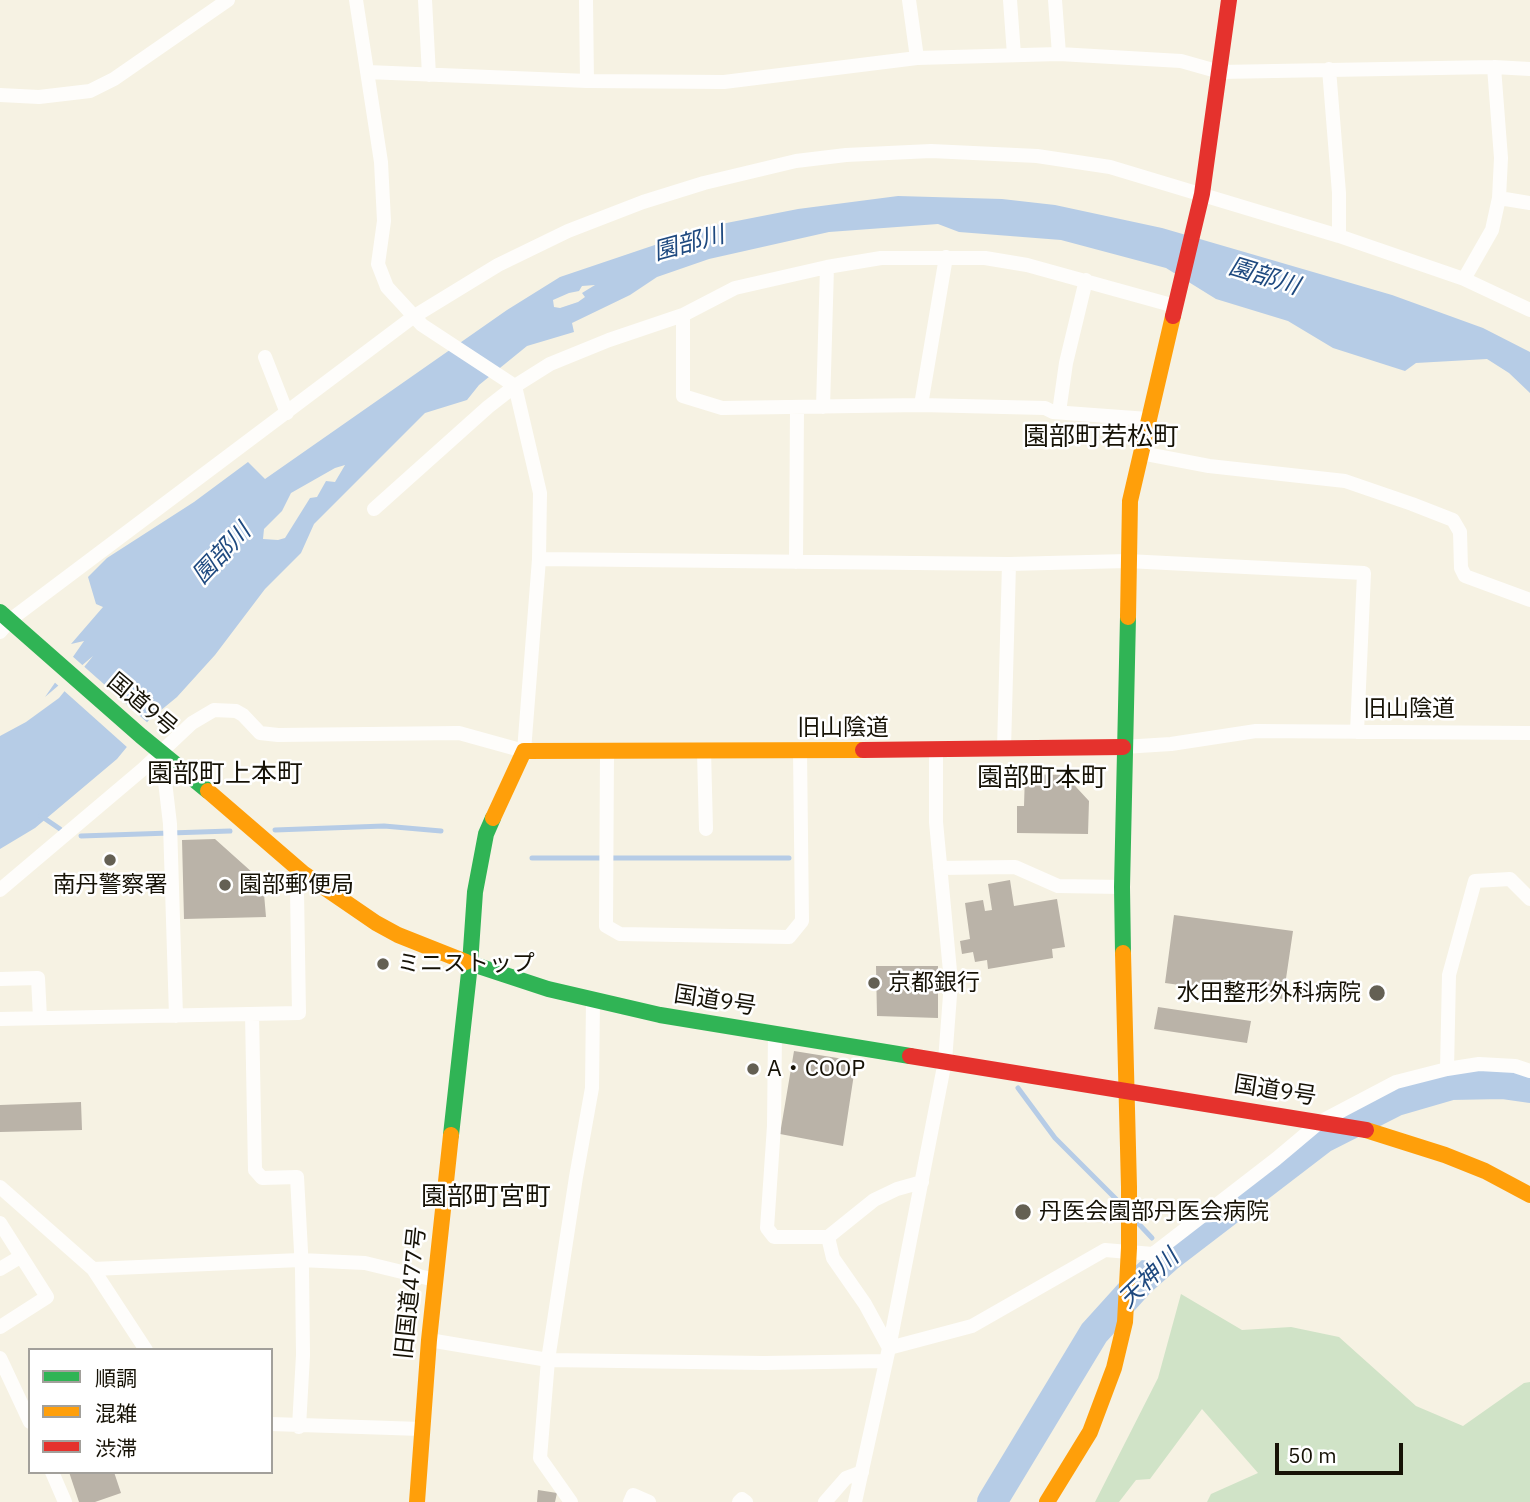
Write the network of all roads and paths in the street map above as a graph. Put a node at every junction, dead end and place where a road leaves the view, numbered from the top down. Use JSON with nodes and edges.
{"nodes":[{"id":1,"x":228,"y":0,"type":"edge"},
{"id":2,"x":356,"y":0,"type":"edge"},
{"id":3,"x":425,"y":0,"type":"edge"},
{"id":4,"x":586,"y":0,"type":"edge"},
{"id":5,"x":909,"y":0,"type":"edge"},
{"id":6,"x":1010,"y":0,"type":"edge"},
{"id":7,"x":1055,"y":0,"type":"edge"},
{"id":8,"x":1229,"y":0,"type":"edge"},
{"id":9,"x":1059,"y":54,"type":"junction"},
{"id":10,"x":1014,"y":55,"type":"junction"},
{"id":11,"x":917,"y":58,"type":"junction"},
{"id":12,"x":1494,"y":67,"type":"junction"},
{"id":13,"x":1329,"y":69,"type":"junction"},
{"id":14,"x":1530,"y":69,"type":"edge"},
{"id":15,"x":367,"y":72,"type":"junction"},
{"id":16,"x":1220,"y":72,"type":"junction"},
{"id":17,"x":429,"y":75,"type":"junction"},
{"id":18,"x":587,"y":81,"type":"junction"},
{"id":19,"x":0,"y":95,"type":"edge"},
{"id":20,"x":1200,"y":198,"type":"junction"},
{"id":21,"x":1499,"y":198,"type":"junction"},
{"id":22,"x":1530,"y":203,"type":"edge"},
{"id":23,"x":1339,"y":236,"type":"junction"},
{"id":24,"x":946,"y":257,"type":"junction"},
{"id":25,"x":827,"y":267,"type":"junction"},
{"id":26,"x":1464,"y":279,"type":"junction"},
{"id":27,"x":1086,"y":281,"type":"junction"},
{"id":28,"x":1177,"y":301,"type":"junction"},
{"id":29,"x":1530,"y":310,"type":"edge"},
{"id":30,"x":683,"y":315,"type":"junction"},
{"id":31,"x":417,"y":321,"type":"junction"},
{"id":32,"x":265,"y":358,"type":"dead end"},
{"id":33,"x":510,"y":382,"type":"junction"},
{"id":34,"x":921,"y":405,"type":"junction"},
{"id":35,"x":797,"y":407,"type":"junction"},
{"id":36,"x":823,"y":407,"type":"junction"},
{"id":37,"x":1059,"y":412,"type":"junction"},
{"id":38,"x":287,"y":413,"type":"junction"},
{"id":39,"x":1148,"y":419,"type":"junction"},
{"id":40,"x":1141,"y":453,"type":"junction"},
{"id":41,"x":374,"y":509,"type":"dead end"},
{"id":42,"x":539,"y":559,"type":"junction"},
{"id":43,"x":1127,"y":561,"type":"junction"},
{"id":44,"x":796,"y":562,"type":"junction"},
{"id":45,"x":1009,"y":564,"type":"junction"},
{"id":46,"x":1530,"y":600,"type":"edge"},
{"id":47,"x":7,"y":624,"type":"edge"},
{"id":48,"x":1357,"y":732,"type":"junction"},
{"id":49,"x":1530,"y":733,"type":"edge"},
{"id":50,"x":1123,"y":747,"type":"junction"},
{"id":51,"x":1004,"y":749,"type":"junction"},
{"id":52,"x":936,"y":750,"type":"junction"},
{"id":53,"x":161,"y":751,"type":"junction"},
{"id":54,"x":524,"y":751,"type":"junction"},
{"id":55,"x":607,"y":751,"type":"junction"},
{"id":56,"x":704,"y":751,"type":"junction"},
{"id":57,"x":800,"y":751,"type":"junction"},
{"id":58,"x":706,"y":828,"type":"dead end"},
{"id":59,"x":940,"y":868,"type":"junction"},
{"id":60,"x":303,"y":873,"type":"junction"},
{"id":61,"x":1122,"y":887,"type":"junction"},
{"id":62,"x":0,"y":890,"type":"edge"},
{"id":63,"x":1530,"y":899,"type":"edge"},
{"id":64,"x":470,"y":964,"type":"junction"},
{"id":65,"x":0,"y":979,"type":"edge"},
{"id":66,"x":593,"y":1000,"type":"junction"},
{"id":67,"x":252,"y":1014,"type":"junction"},
{"id":68,"x":176,"y":1016,"type":"junction"},
{"id":69,"x":40,"y":1018,"type":"junction"},
{"id":70,"x":0,"y":1019,"type":"edge"},
{"id":71,"x":775,"y":1034,"type":"junction"},
{"id":72,"x":945,"y":1060,"type":"junction"},
{"id":73,"x":1447,"y":1069,"type":"junction"},
{"id":74,"x":1530,"y":1071,"type":"edge"},
{"id":75,"x":1125,"y":1090,"type":"junction"},
{"id":76,"x":1326,"y":1123,"type":"junction"},
{"id":77,"x":922,"y":1182,"type":"junction"},
{"id":78,"x":0,"y":1187,"type":"edge"},
{"id":79,"x":1530,"y":1195,"type":"edge"},
{"id":80,"x":0,"y":1223,"type":"edge"},
{"id":81,"x":828,"y":1237,"type":"junction"},
{"id":82,"x":20,"y":1257,"type":"junction"},
{"id":83,"x":300,"y":1260,"type":"junction"},
{"id":84,"x":0,"y":1269,"type":"edge"},
{"id":85,"x":93,"y":1269,"type":"junction"},
{"id":86,"x":435,"y":1280,"type":"junction"},
{"id":87,"x":0,"y":1327,"type":"edge"},
{"id":88,"x":429,"y":1340,"type":"junction"},
{"id":89,"x":145,"y":1348,"type":"edge"},
{"id":90,"x":887,"y":1354,"type":"junction"},
{"id":91,"x":0,"y":1358,"type":"edge"},
{"id":92,"x":548,"y":1360,"type":"junction"},
{"id":93,"x":28,"y":1418,"type":"edge"},
{"id":94,"x":273,"y":1424,"type":"edge"},
{"id":95,"x":299,"y":1427,"type":"junction"},
{"id":96,"x":421,"y":1429,"type":"junction"},
{"id":97,"x":862,"y":1472,"type":"junction"},
{"id":98,"x":53,"y":1474,"type":"edge"},
{"id":99,"x":65,"y":1502,"type":"edge"},
{"id":100,"x":417,"y":1502,"type":"edge"},
{"id":101,"x":571,"y":1502,"type":"edge"},
{"id":102,"x":630,"y":1502,"type":"edge"},
{"id":103,"x":649,"y":1502,"type":"edge"},
{"id":104,"x":739,"y":1502,"type":"edge"},
{"id":105,"x":746,"y":1502,"type":"edge"},
{"id":106,"x":825,"y":1502,"type":"edge"},
{"id":107,"x":855,"y":1502,"type":"edge"},
{"id":108,"x":1047,"y":1502,"type":"edge"}],
"edges":[{"from":1,"to":19,"type":"street"},
{"from":2,"to":15,"type":"street"},
{"from":3,"to":17,"type":"street"},
{"from":4,"to":18,"type":"street"},
{"from":5,"to":11,"type":"street"},
{"from":6,"to":10,"type":"street"},
{"from":7,"to":9,"type":"street"},
{"from":8,"to":16,"type":"main road"},
{"from":9,"to":10,"type":"street"},
{"from":9,"to":16,"type":"street"},
{"from":10,"to":11,"type":"street"},
{"from":11,"to":18,"type":"street"},
{"from":12,"to":13,"type":"street"},
{"from":12,"to":14,"type":"street"},
{"from":12,"to":21,"type":"street"},
{"from":13,"to":16,"type":"street"},
{"from":13,"to":23,"type":"street"},
{"from":15,"to":17,"type":"street"},
{"from":15,"to":31,"type":"street"},
{"from":16,"to":20,"type":"main road"},
{"from":17,"to":18,"type":"street"},
{"from":20,"to":23,"type":"street"},
{"from":20,"to":28,"type":"main road"},
{"from":20,"to":31,"type":"street"},
{"from":21,"to":22,"type":"street"},
{"from":21,"to":26,"type":"street"},
{"from":23,"to":26,"type":"street"},
{"from":24,"to":25,"type":"street"},
{"from":24,"to":27,"type":"street"},
{"from":24,"to":34,"type":"street"},
{"from":25,"to":30,"type":"street"},
{"from":25,"to":36,"type":"street"},
{"from":26,"to":29,"type":"street"},
{"from":27,"to":28,"type":"street"},
{"from":27,"to":37,"type":"street"},
{"from":28,"to":39,"type":"main road"},
{"from":30,"to":33,"type":"street"},
{"from":30,"to":35,"type":"street"},
{"from":31,"to":33,"type":"street"},
{"from":31,"to":38,"type":"street"},
{"from":32,"to":38,"type":"street"},
{"from":33,"to":41,"type":"street"},
{"from":33,"to":42,"type":"street"},
{"from":34,"to":36,"type":"street"},
{"from":34,"to":37,"type":"street"},
{"from":35,"to":36,"type":"street"},
{"from":35,"to":44,"type":"street"},
{"from":37,"to":39,"type":"street"},
{"from":38,"to":47,"type":"street"},
{"from":39,"to":40,"type":"main road"},
{"from":40,"to":43,"type":"main road"},
{"from":40,"to":46,"type":"street"},
{"from":42,"to":44,"type":"street"},
{"from":42,"to":54,"type":"street"},
{"from":43,"to":45,"type":"street"},
{"from":43,"to":48,"type":"street"},
{"from":43,"to":50,"type":"main road"},
{"from":44,"to":45,"type":"street"},
{"from":45,"to":51,"type":"street"},
{"from":47,"to":53,"type":"main road","name":"国道9号"},
{"from":48,"to":49,"type":"street","name":"旧山陰道"},
{"from":48,"to":50,"type":"street","name":"旧山陰道"},
{"from":50,"to":51,"type":"main road","name":"旧山陰道"},
{"from":50,"to":61,"type":"main road"},
{"from":51,"to":52,"type":"main road","name":"旧山陰道"},
{"from":52,"to":57,"type":"main road","name":"旧山陰道"},
{"from":52,"to":59,"type":"street"},
{"from":53,"to":54,"type":"street","name":"旧山陰道"},
{"from":53,"to":60,"type":"main road","name":"国道9号"},
{"from":53,"to":62,"type":"street","name":"旧山陰道"},
{"from":53,"to":68,"type":"street"},
{"from":54,"to":55,"type":"main road","name":"旧山陰道"},
{"from":54,"to":64,"type":"main road","name":"旧国道477号"},
{"from":55,"to":56,"type":"main road","name":"旧山陰道"},
{"from":55,"to":57,"type":"street"},
{"from":56,"to":57,"type":"main road","name":"旧山陰道"},
{"from":56,"to":58,"type":"street"},
{"from":59,"to":61,"type":"street"},
{"from":59,"to":72,"type":"street"},
{"from":60,"to":64,"type":"main road","name":"国道9号"},
{"from":60,"to":67,"type":"street"},
{"from":61,"to":75,"type":"main road"},
{"from":63,"to":73,"type":"street"},
{"from":64,"to":66,"type":"main road","name":"国道9号"},
{"from":64,"to":86,"type":"main road","name":"旧国道477号"},
{"from":65,"to":69,"type":"street"},
{"from":66,"to":71,"type":"main road","name":"国道9号"},
{"from":66,"to":92,"type":"street"},
{"from":67,"to":68,"type":"street"},
{"from":67,"to":83,"type":"street"},
{"from":68,"to":69,"type":"street"},
{"from":69,"to":70,"type":"street"},
{"from":71,"to":72,"type":"main road","name":"国道9号"},
{"from":71,"to":81,"type":"street"},
{"from":72,"to":75,"type":"main road","name":"国道9号"},
{"from":72,"to":77,"type":"street"},
{"from":73,"to":74,"type":"street"},
{"from":73,"to":76,"type":"street"},
{"from":75,"to":76,"type":"main road","name":"国道9号"},
{"from":75,"to":108,"type":"main road"},
{"from":76,"to":79,"type":"main road","name":"国道9号"},
{"from":76,"to":90,"type":"street"},
{"from":77,"to":81,"type":"street"},
{"from":77,"to":90,"type":"street"},
{"from":78,"to":85,"type":"street"},
{"from":80,"to":82,"type":"street"},
{"from":81,"to":90,"type":"street"},
{"from":82,"to":84,"type":"street"},
{"from":82,"to":87,"type":"street"},
{"from":83,"to":85,"type":"street"},
{"from":83,"to":86,"type":"street"},
{"from":83,"to":95,"type":"street"},
{"from":85,"to":89,"type":"street"},
{"from":86,"to":88,"type":"main road","name":"旧国道477号"},
{"from":88,"to":92,"type":"street"},
{"from":88,"to":96,"type":"main road","name":"旧国道477号"},
{"from":90,"to":92,"type":"street"},
{"from":90,"to":97,"type":"street"},
{"from":91,"to":93,"type":"street"},
{"from":92,"to":101,"type":"street"},
{"from":94,"to":95,"type":"street"},
{"from":95,"to":96,"type":"street"},
{"from":96,"to":100,"type":"main road","name":"旧国道477号"},
{"from":97,"to":106,"type":"street"},
{"from":97,"to":107,"type":"street"},
{"from":98,"to":99,"type":"street"},
{"from":102,"to":103,"type":"street"},
{"from":104,"to":105,"type":"street"}]}
